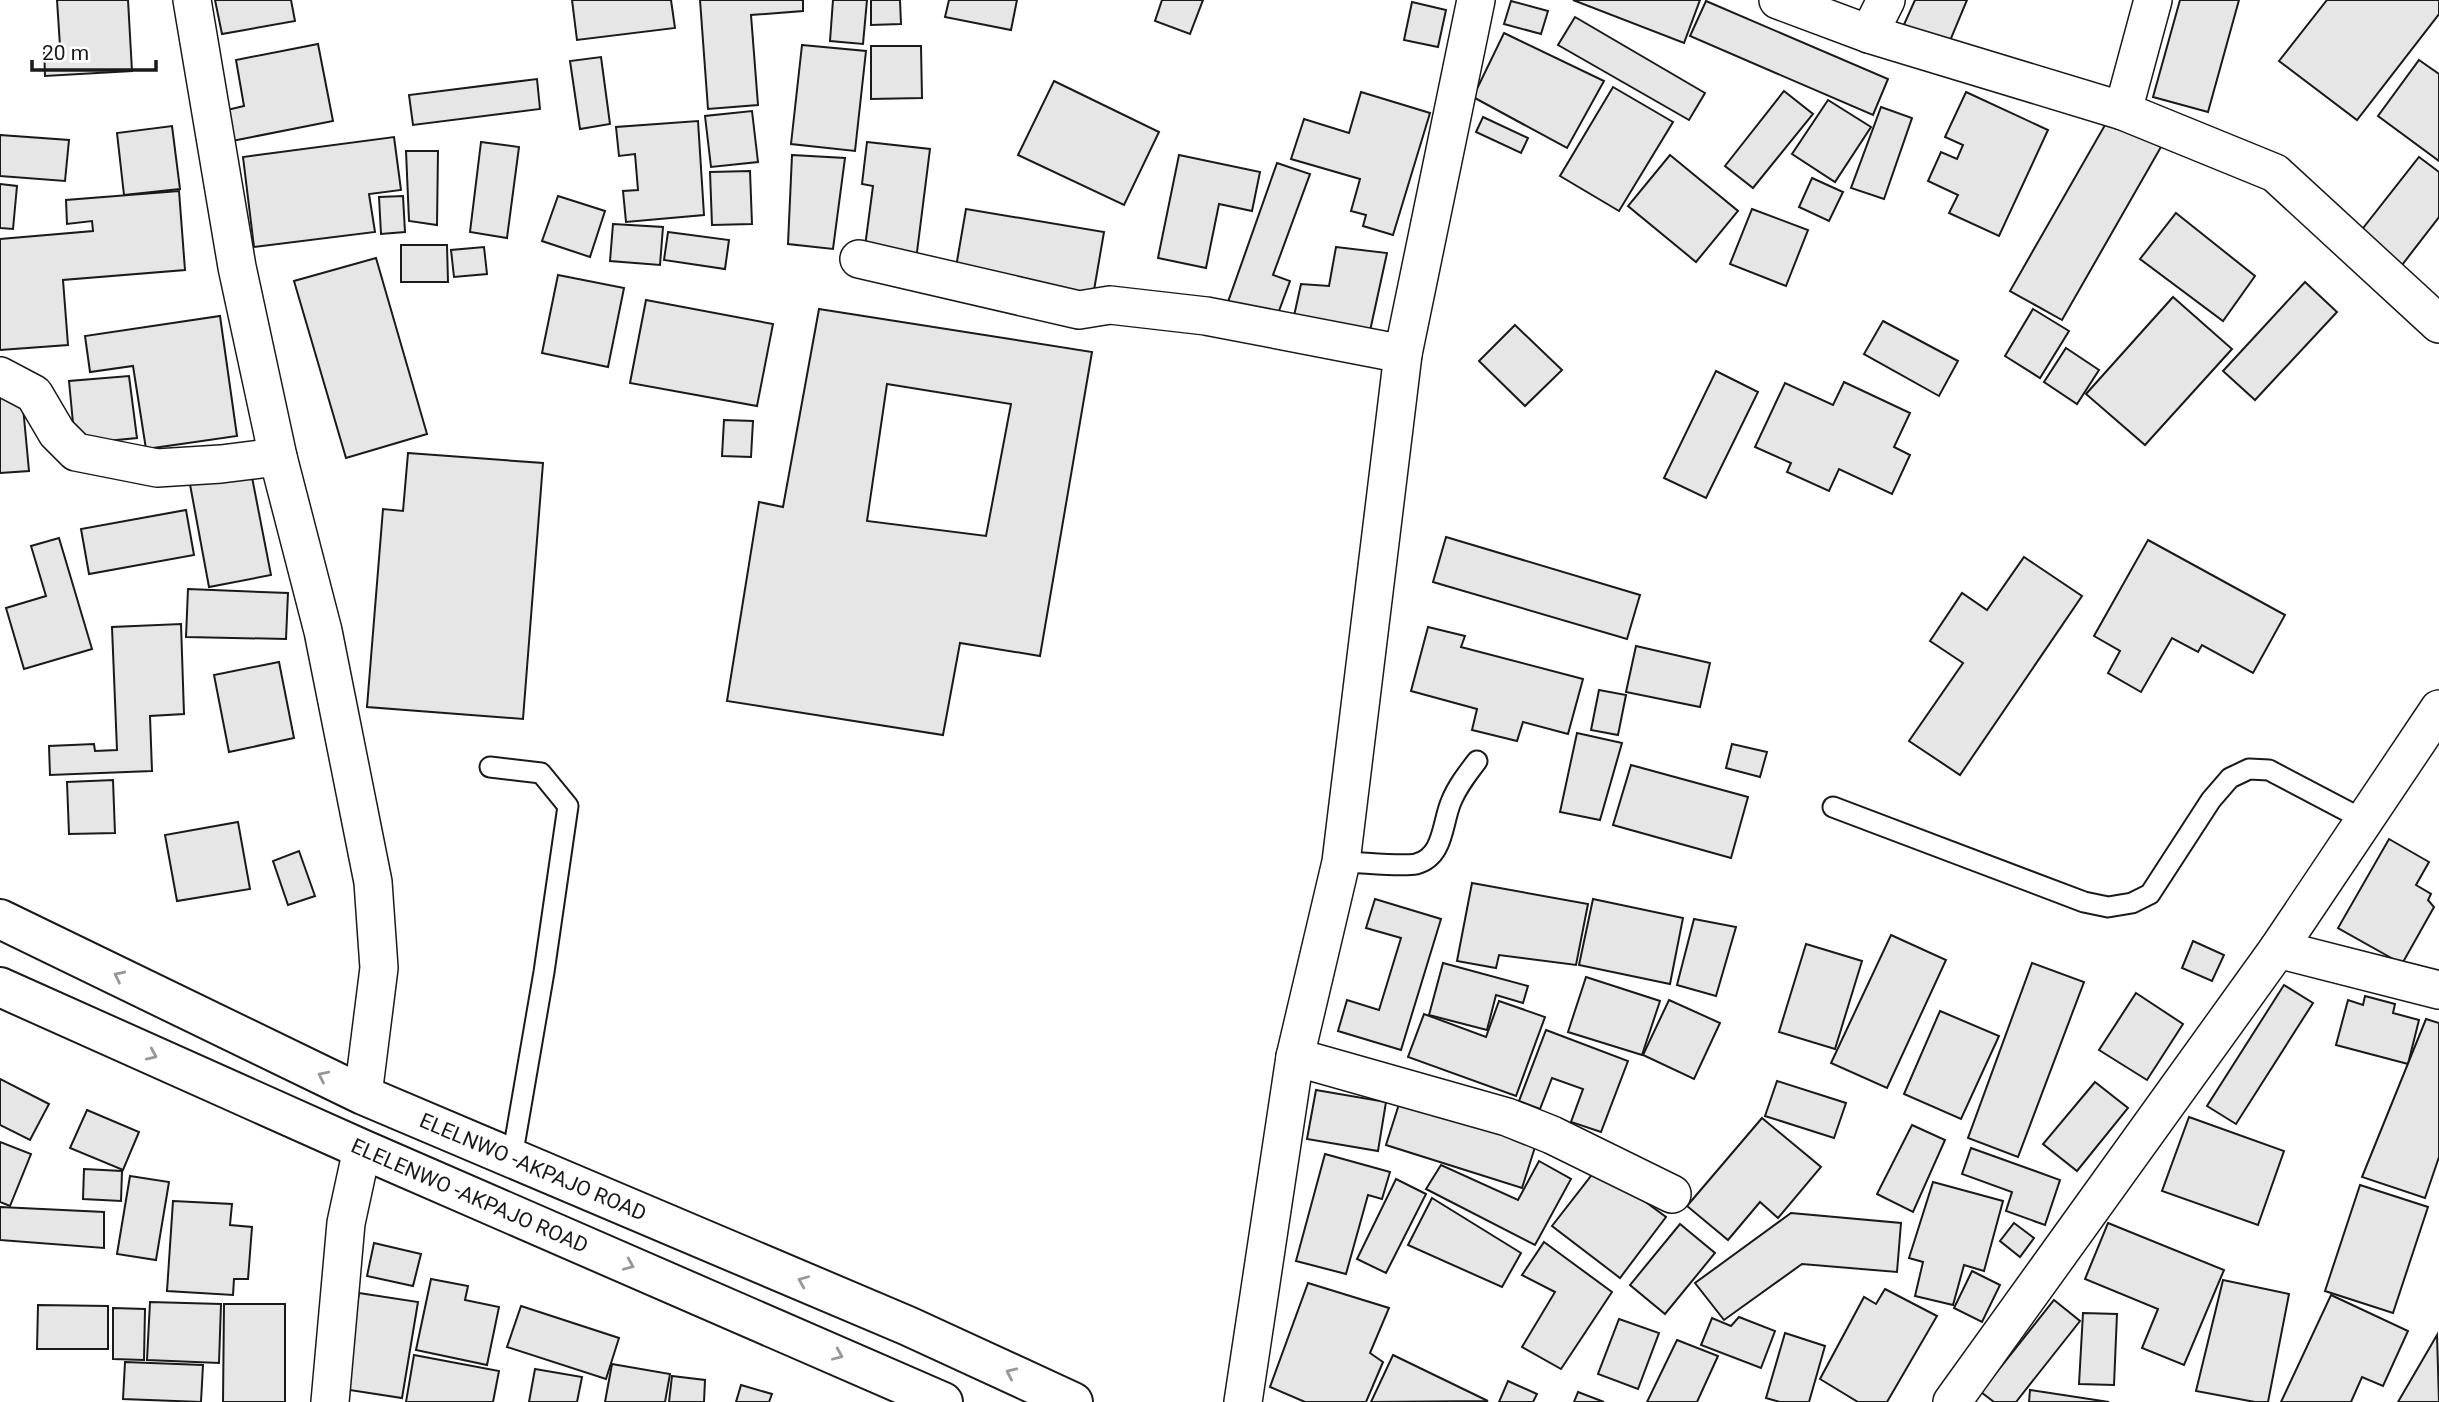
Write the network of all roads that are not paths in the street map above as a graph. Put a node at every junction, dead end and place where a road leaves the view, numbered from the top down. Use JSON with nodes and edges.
{"nodes":[{"id":1,"x":192,"y":0,"type":"edge"},
{"id":2,"x":1476,"y":0,"type":"edge"},
{"id":3,"x":1778,"y":0,"type":"edge"},
{"id":4,"x":1886,"y":0,"type":"edge"},
{"id":5,"x":2153,"y":0,"type":"edge"},
{"id":6,"x":1869,"y":34,"type":"junction"},
{"id":7,"x":2123,"y":111,"type":"junction"},
{"id":8,"x":859,"y":260,"type":"dead end"},
{"id":9,"x":2439,"y":324,"type":"edge"},
{"id":10,"x":1403,"y":354,"type":"junction"},
{"id":11,"x":0,"y":376,"type":"edge"},
{"id":12,"x":278,"y":457,"type":"junction"},
{"id":13,"x":2439,"y":709,"type":"edge"},
{"id":14,"x":1477,"y":761,"type":"dead end"},
{"id":15,"x":490,"y":767,"type":"dead end"},
{"id":16,"x":1833,"y":807,"type":"dead end"},
{"id":17,"x":2364,"y":820,"type":"junction"},
{"id":18,"x":1341,"y":862,"type":"junction"},
{"id":19,"x":0,"y":919,"type":"edge"},
{"id":20,"x":2278,"y":949,"type":"junction"},
{"id":21,"x":0,"y":987,"type":"edge"},
{"id":22,"x":2439,"y":990,"type":"edge"},
{"id":23,"x":1295,"y":1057,"type":"junction"},
{"id":24,"x":363,"y":1095,"type":"junction"},
{"id":25,"x":362,"y":1149,"type":"junction"},
{"id":26,"x":512,"y":1158,"type":"junction"},
{"id":27,"x":1672,"y":1194,"type":"dead end"},
{"id":28,"x":921,"y":1397,"type":"edge"},
{"id":29,"x":330,"y":1402,"type":"edge"},
{"id":30,"x":1073,"y":1402,"type":"edge"},
{"id":31,"x":1243,"y":1402,"type":"edge"},
{"id":32,"x":1952,"y":1402,"type":"edge"}],
"edges":[{"from":1,"to":12,"type":"street"},
{"from":2,"to":10,"type":"street"},
{"from":3,"to":6,"type":"street"},
{"from":4,"to":6,"type":"street"},
{"from":5,"to":7,"type":"street"},
{"from":6,"to":7,"type":"street"},
{"from":7,"to":9,"type":"street"},
{"from":8,"to":10,"type":"street"},
{"from":10,"to":18,"type":"street"},
{"from":11,"to":12,"type":"street"},
{"from":12,"to":24,"type":"street"},
{"from":13,"to":17,"type":"street"},
{"from":14,"to":18,"type":"lane"},
{"from":15,"to":26,"type":"lane"},
{"from":16,"to":17,"type":"lane"},
{"from":17,"to":20,"type":"street"},
{"from":18,"to":23,"type":"street"},
{"from":24,"to":19,"type":"main road","name":"ELELNWO -AKPAJO ROAD","one_way":true},
{"from":20,"to":22,"type":"street"},
{"from":20,"to":32,"type":"street"},
{"from":21,"to":25,"type":"main road","name":"ELELENWO -AKPAJO ROAD","one_way":true},
{"from":23,"to":27,"type":"street"},
{"from":23,"to":31,"type":"street"},
{"from":24,"to":26,"type":"main road","name":"ELELNWO -AKPAJO ROAD"},
{"from":25,"to":28,"type":"main road","name":"ELELENWO -AKPAJO ROAD","one_way":true},
{"from":25,"to":29,"type":"street"},
{"from":30,"to":26,"type":"main road","name":"ELELNWO -AKPAJO ROAD","one_way":true}]}
